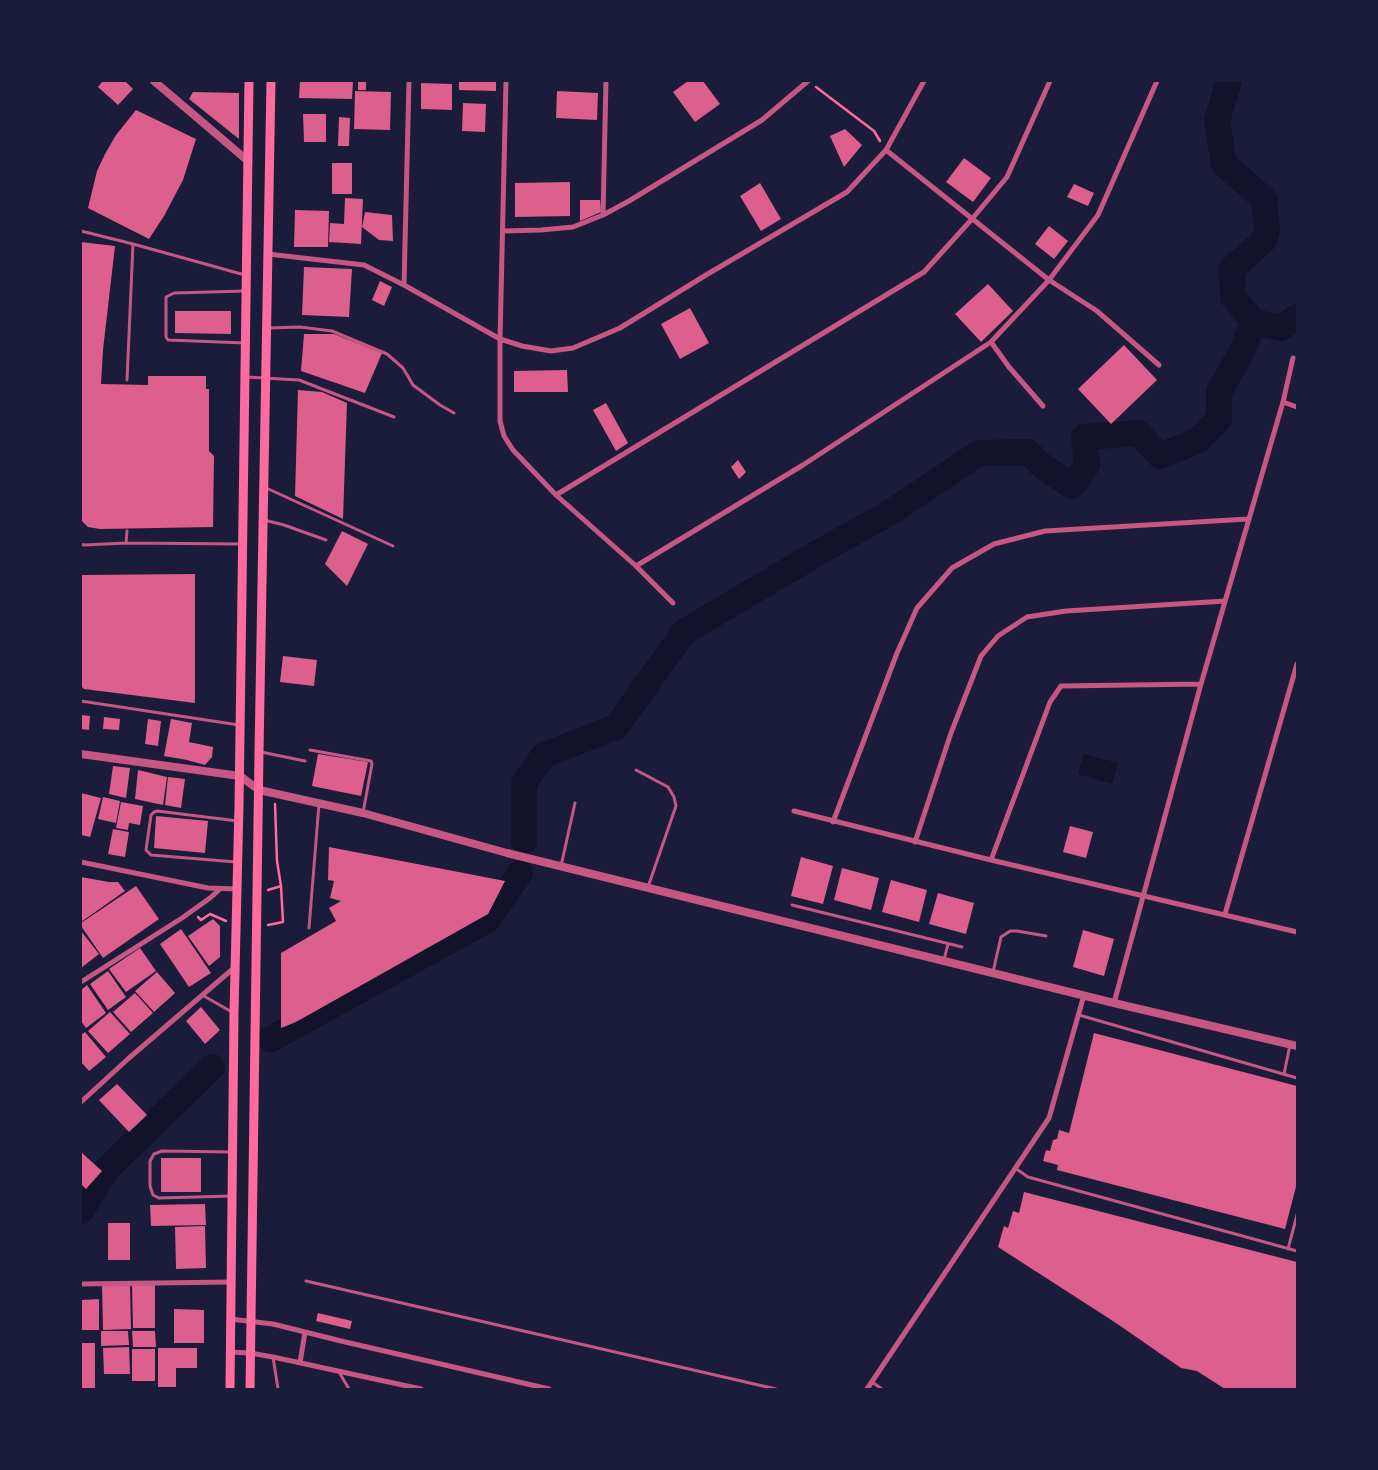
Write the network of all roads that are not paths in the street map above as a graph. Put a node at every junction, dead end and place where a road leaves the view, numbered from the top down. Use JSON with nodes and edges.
{"nodes":[{"id":1,"x":154,"y":81,"type":"edge"},
{"id":2,"x":249,"y":81,"type":"edge"},
{"id":3,"x":271,"y":81,"type":"edge"},
{"id":4,"x":409,"y":81,"type":"edge"},
{"id":5,"x":506,"y":81,"type":"edge"},
{"id":6,"x":606,"y":81,"type":"edge"},
{"id":7,"x":808,"y":81,"type":"edge"},
{"id":8,"x":924,"y":81,"type":"edge"},
{"id":9,"x":1050,"y":81,"type":"edge"},
{"id":10,"x":1157,"y":81,"type":"edge"},
{"id":11,"x":886,"y":150,"type":"junction"},
{"id":12,"x":248,"y":161,"type":"junction"},
{"id":13,"x":604,"y":215,"type":"junction"},
{"id":14,"x":972,"y":219,"type":"junction"},
{"id":15,"x":81,"y":230,"type":"edge"},
{"id":16,"x":503,"y":231,"type":"junction"},
{"id":17,"x":134,"y":244,"type":"junction"},
{"id":18,"x":268,"y":254,"type":"junction"},
{"id":19,"x":246,"y":276,"type":"junction"},
{"id":20,"x":1049,"y":280,"type":"junction"},
{"id":21,"x":404,"y":284,"type":"junction"},
{"id":22,"x":246,"y":291,"type":"junction"},
{"id":23,"x":266,"y":329,"type":"junction"},
{"id":24,"x":500,"y":339,"type":"junction"},
{"id":25,"x":990,"y":342,"type":"junction"},
{"id":26,"x":245,"y":343,"type":"junction"},
{"id":27,"x":1293,"y":358,"type":"dead end"},
{"id":28,"x":1158,"y":365,"type":"dead end"},
{"id":29,"x":245,"y":377,"type":"junction"},
{"id":30,"x":266,"y":379,"type":"junction"},
{"id":31,"x":127,"y":380,"type":"dead end"},
{"id":32,"x":1283,"y":402,"type":"junction"},
{"id":33,"x":1043,"y":406,"type":"dead end"},
{"id":34,"x":1297,"y":407,"type":"edge"},
{"id":35,"x":454,"y":413,"type":"dead end"},
{"id":36,"x":394,"y":417,"type":"dead end"},
{"id":37,"x":264,"y":487,"type":"junction"},
{"id":38,"x":556,"y":495,"type":"junction"},
{"id":39,"x":1248,"y":519,"type":"junction"},
{"id":40,"x":263,"y":520,"type":"junction"},
{"id":41,"x":127,"y":531,"type":"dead end"},
{"id":42,"x":326,"y":540,"type":"dead end"},
{"id":43,"x":126,"y":543,"type":"junction"},
{"id":44,"x":81,"y":544,"type":"edge"},
{"id":45,"x":242,"y":544,"type":"junction"},
{"id":46,"x":393,"y":546,"type":"dead end"},
{"id":47,"x":636,"y":566,"type":"junction"},
{"id":48,"x":1225,"y":601,"type":"junction"},
{"id":49,"x":673,"y":603,"type":"dead end"},
{"id":50,"x":1297,"y":664,"type":"edge"},
{"id":51,"x":1201,"y":684,"type":"junction"},
{"id":52,"x":81,"y":700,"type":"edge"},
{"id":53,"x":240,"y":725,"type":"junction"},
{"id":54,"x":310,"y":750,"type":"dead end"},
{"id":55,"x":259,"y":752,"type":"junction"},
{"id":56,"x":81,"y":754,"type":"edge"},
{"id":57,"x":305,"y":761,"type":"dead end"},
{"id":58,"x":636,"y":770,"type":"dead end"},
{"id":59,"x":240,"y":776,"type":"junction"},
{"id":60,"x":258,"y":790,"type":"junction"},
{"id":61,"x":319,"y":803,"type":"junction"},
{"id":62,"x":575,"y":803,"type":"dead end"},
{"id":63,"x":794,"y":811,"type":"dead end"},
{"id":64,"x":363,"y":813,"type":"junction"},
{"id":65,"x":238,"y":821,"type":"junction"},
{"id":66,"x":833,"y":822,"type":"junction"},
{"id":67,"x":915,"y":842,"type":"junction"},
{"id":68,"x":991,"y":860,"type":"junction"},
{"id":69,"x":81,"y":862,"type":"edge"},
{"id":70,"x":237,"y":862,"type":"junction"},
{"id":71,"x":561,"y":866,"type":"junction"},
{"id":72,"x":648,"y":887,"type":"junction"},
{"id":73,"x":220,"y":889,"type":"junction"},
{"id":74,"x":237,"y":889,"type":"junction"},
{"id":75,"x":1144,"y":896,"type":"junction"},
{"id":76,"x":792,"y":905,"type":"dead end"},
{"id":77,"x":1224,"y":914,"type":"junction"},
{"id":78,"x":309,"y":928,"type":"dead end"},
{"id":79,"x":1297,"y":932,"type":"edge"},
{"id":80,"x":1046,"y":936,"type":"dead end"},
{"id":81,"x":948,"y":944,"type":"junction"},
{"id":82,"x":962,"y":947,"type":"dead end"},
{"id":83,"x":944,"y":960,"type":"junction"},
{"id":84,"x":235,"y":967,"type":"junction"},
{"id":85,"x":993,"y":972,"type":"junction"},
{"id":86,"x":81,"y":982,"type":"edge"},
{"id":87,"x":202,"y":995,"type":"junction"},
{"id":88,"x":1084,"y":995,"type":"junction"},
{"id":89,"x":1114,"y":1003,"type":"junction"},
{"id":90,"x":234,"y":1014,"type":"junction"},
{"id":91,"x":1078,"y":1015,"type":"junction"},
{"id":92,"x":1294,"y":1045,"type":"edge"},
{"id":93,"x":1284,"y":1074,"type":"junction"},
{"id":94,"x":1297,"y":1078,"type":"edge"},
{"id":95,"x":81,"y":1102,"type":"edge"},
{"id":96,"x":233,"y":1152,"type":"junction"},
{"id":97,"x":1015,"y":1168,"type":"junction"},
{"id":98,"x":232,"y":1196,"type":"junction"},
{"id":99,"x":1297,"y":1216,"type":"edge"},
{"id":100,"x":1288,"y":1249,"type":"junction"},
{"id":101,"x":1297,"y":1251,"type":"edge"},
{"id":102,"x":306,"y":1281,"type":"dead end"},
{"id":103,"x":230,"y":1282,"type":"junction"},
{"id":104,"x":81,"y":1284,"type":"edge"},
{"id":105,"x":230,"y":1319,"type":"junction"},
{"id":106,"x":251,"y":1321,"type":"junction"},
{"id":107,"x":304,"y":1332,"type":"junction"},
{"id":108,"x":230,"y":1352,"type":"junction"},
{"id":109,"x":250,"y":1353,"type":"junction"},
{"id":110,"x":273,"y":1357,"type":"junction"},
{"id":111,"x":300,"y":1363,"type":"junction"},
{"id":112,"x":339,"y":1371,"type":"junction"},
{"id":113,"x":872,"y":1382,"type":"junction"},
{"id":114,"x":527,"y":1386,"type":"edge"},
{"id":115,"x":230,"y":1389,"type":"edge"},
{"id":116,"x":250,"y":1389,"type":"edge"},
{"id":117,"x":278,"y":1389,"type":"edge"},
{"id":118,"x":349,"y":1389,"type":"edge"},
{"id":119,"x":421,"y":1389,"type":"edge"},
{"id":120,"x":550,"y":1389,"type":"edge"},
{"id":121,"x":776,"y":1389,"type":"edge"},
{"id":122,"x":867,"y":1389,"type":"edge"},
{"id":123,"x":882,"y":1389,"type":"edge"}],
"edges":[{"from":1,"to":12,"type":"street"},
{"from":2,"to":12,"type":"main road"},
{"from":3,"to":18,"type":"main road"},
{"from":4,"to":21,"type":"street"},
{"from":5,"to":16,"type":"street"},
{"from":6,"to":13,"type":"street"},
{"from":7,"to":13,"type":"street"},
{"from":8,"to":11,"type":"street"},
{"from":9,"to":14,"type":"street"},
{"from":10,"to":20,"type":"street"},
{"from":11,"to":14,"type":"street"},
{"from":11,"to":24,"type":"street"},
{"from":12,"to":19,"type":"main road"},
{"from":13,"to":16,"type":"street"},
{"from":14,"to":20,"type":"street"},
{"from":14,"to":38,"type":"street"},
{"from":15,"to":17,"type":"lane"},
{"from":16,"to":24,"type":"street"},
{"from":17,"to":19,"type":"lane"},
{"from":17,"to":31,"type":"lane"},
{"from":18,"to":21,"type":"street"},
{"from":18,"to":23,"type":"main road"},
{"from":19,"to":22,"type":"main road"},
{"from":20,"to":25,"type":"street"},
{"from":20,"to":28,"type":"street"},
{"from":21,"to":24,"type":"street"},
{"from":22,"to":26,"type":"main road"},
{"from":22,"to":26,"type":"lane"},
{"from":23,"to":30,"type":"main road"},
{"from":23,"to":35,"type":"lane"},
{"from":24,"to":38,"type":"street"},
{"from":25,"to":33,"type":"street"},
{"from":25,"to":47,"type":"street"},
{"from":26,"to":29,"type":"main road"},
{"from":27,"to":32,"type":"street"},
{"from":29,"to":30,"type":"lane"},
{"from":29,"to":45,"type":"main road"},
{"from":30,"to":36,"type":"lane"},
{"from":30,"to":37,"type":"main road"},
{"from":32,"to":34,"type":"street"},
{"from":32,"to":39,"type":"street"},
{"from":37,"to":40,"type":"main road"},
{"from":37,"to":46,"type":"lane"},
{"from":38,"to":47,"type":"street"},
{"from":39,"to":48,"type":"street"},
{"from":39,"to":66,"type":"street"},
{"from":40,"to":42,"type":"lane"},
{"from":40,"to":55,"type":"main road"},
{"from":41,"to":43,"type":"lane"},
{"from":43,"to":44,"type":"lane"},
{"from":43,"to":45,"type":"lane"},
{"from":45,"to":53,"type":"main road"},
{"from":47,"to":49,"type":"street"},
{"from":48,"to":51,"type":"street"},
{"from":48,"to":67,"type":"street"},
{"from":50,"to":77,"type":"street"},
{"from":51,"to":68,"type":"street"},
{"from":51,"to":75,"type":"street"},
{"from":52,"to":53,"type":"lane"},
{"from":53,"to":59,"type":"main road"},
{"from":54,"to":64,"type":"lane"},
{"from":55,"to":57,"type":"lane"},
{"from":55,"to":60,"type":"main road"},
{"from":56,"to":59,"type":"street"},
{"from":58,"to":72,"type":"lane"},
{"from":59,"to":60,"type":"street"},
{"from":59,"to":65,"type":"main road"},
{"from":60,"to":61,"type":"street"},
{"from":60,"to":106,"type":"main road"},
{"from":61,"to":64,"type":"street"},
{"from":61,"to":78,"type":"lane"},
{"from":62,"to":71,"type":"lane"},
{"from":63,"to":66,"type":"street"},
{"from":64,"to":71,"type":"street"},
{"from":65,"to":70,"type":"main road"},
{"from":65,"to":70,"type":"lane"},
{"from":66,"to":67,"type":"street"},
{"from":67,"to":68,"type":"street"},
{"from":68,"to":75,"type":"street"},
{"from":69,"to":73,"type":"street"},
{"from":70,"to":74,"type":"main road"},
{"from":71,"to":72,"type":"street"},
{"from":72,"to":83,"type":"street"},
{"from":73,"to":74,"type":"street"},
{"from":73,"to":86,"type":"street"},
{"from":74,"to":84,"type":"main road"},
{"from":75,"to":77,"type":"street"},
{"from":75,"to":89,"type":"street"},
{"from":76,"to":81,"type":"lane"},
{"from":77,"to":79,"type":"street"},
{"from":80,"to":85,"type":"lane"},
{"from":81,"to":82,"type":"lane"},
{"from":81,"to":83,"type":"lane"},
{"from":83,"to":85,"type":"street"},
{"from":84,"to":87,"type":"street"},
{"from":84,"to":90,"type":"main road"},
{"from":85,"to":88,"type":"street"},
{"from":87,"to":90,"type":"lane"},
{"from":87,"to":95,"type":"street"},
{"from":88,"to":89,"type":"street"},
{"from":88,"to":91,"type":"street"},
{"from":89,"to":92,"type":"street"},
{"from":90,"to":96,"type":"main road"},
{"from":91,"to":93,"type":"lane"},
{"from":91,"to":97,"type":"street"},
{"from":92,"to":93,"type":"lane"},
{"from":93,"to":94,"type":"lane"},
{"from":96,"to":98,"type":"main road"},
{"from":96,"to":98,"type":"lane"},
{"from":97,"to":100,"type":"lane"},
{"from":97,"to":113,"type":"street"},
{"from":98,"to":103,"type":"main road"},
{"from":99,"to":100,"type":"lane"},
{"from":100,"to":101,"type":"lane"},
{"from":102,"to":121,"type":"lane"},
{"from":103,"to":104,"type":"street"},
{"from":103,"to":105,"type":"main road"},
{"from":105,"to":106,"type":"street"},
{"from":105,"to":108,"type":"main road"},
{"from":106,"to":107,"type":"street"},
{"from":106,"to":109,"type":"main road"},
{"from":107,"to":111,"type":"street"},
{"from":107,"to":114,"type":"street"},
{"from":108,"to":109,"type":"street"},
{"from":108,"to":115,"type":"main road"},
{"from":109,"to":110,"type":"street"},
{"from":109,"to":116,"type":"main road"},
{"from":110,"to":111,"type":"street"},
{"from":110,"to":117,"type":"lane"},
{"from":111,"to":112,"type":"street"},
{"from":112,"to":118,"type":"lane"},
{"from":112,"to":119,"type":"street"},
{"from":113,"to":122,"type":"street"},
{"from":113,"to":123,"type":"lane"},
{"from":114,"to":120,"type":"street"}]}
